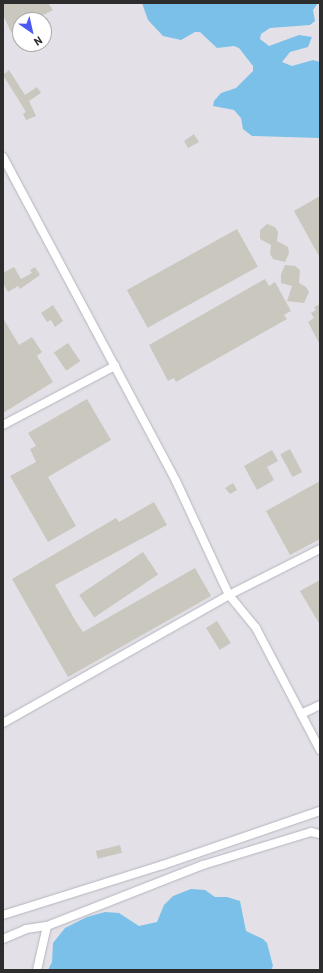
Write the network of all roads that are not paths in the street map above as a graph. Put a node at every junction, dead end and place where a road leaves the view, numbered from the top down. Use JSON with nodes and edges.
{"nodes":[{"id":1,"x":3,"y":157,"type":"edge"},
{"id":2,"x":115,"y":366,"type":"junction"},
{"id":3,"x":3,"y":425,"type":"edge"},
{"id":4,"x":320,"y":549,"type":"edge"},
{"id":5,"x":229,"y":595,"type":"junction"},
{"id":6,"x":320,"y":705,"type":"edge"},
{"id":7,"x":301,"y":714,"type":"junction"},
{"id":8,"x":3,"y":723,"type":"edge"},
{"id":9,"x":320,"y":750,"type":"edge"},
{"id":10,"x":320,"y":811,"type":"edge"},
{"id":11,"x":320,"y":834,"type":"edge"},
{"id":12,"x":3,"y":916,"type":"edge"},
{"id":13,"x":47,"y":926,"type":"junction"},
{"id":14,"x":3,"y":939,"type":"edge"},
{"id":15,"x":37,"y":970,"type":"edge"}],
"edges":[{"from":1,"to":2,"type":"street"},
{"from":2,"to":3,"type":"street"},
{"from":2,"to":5,"type":"street"},
{"from":4,"to":5,"type":"street"},
{"from":5,"to":7,"type":"street"},
{"from":5,"to":8,"type":"street"},
{"from":6,"to":7,"type":"street"},
{"from":7,"to":9,"type":"street"},
{"from":10,"to":12,"type":"street"},
{"from":11,"to":13,"type":"street"},
{"from":13,"to":14,"type":"street"},
{"from":13,"to":15,"type":"street"}]}
